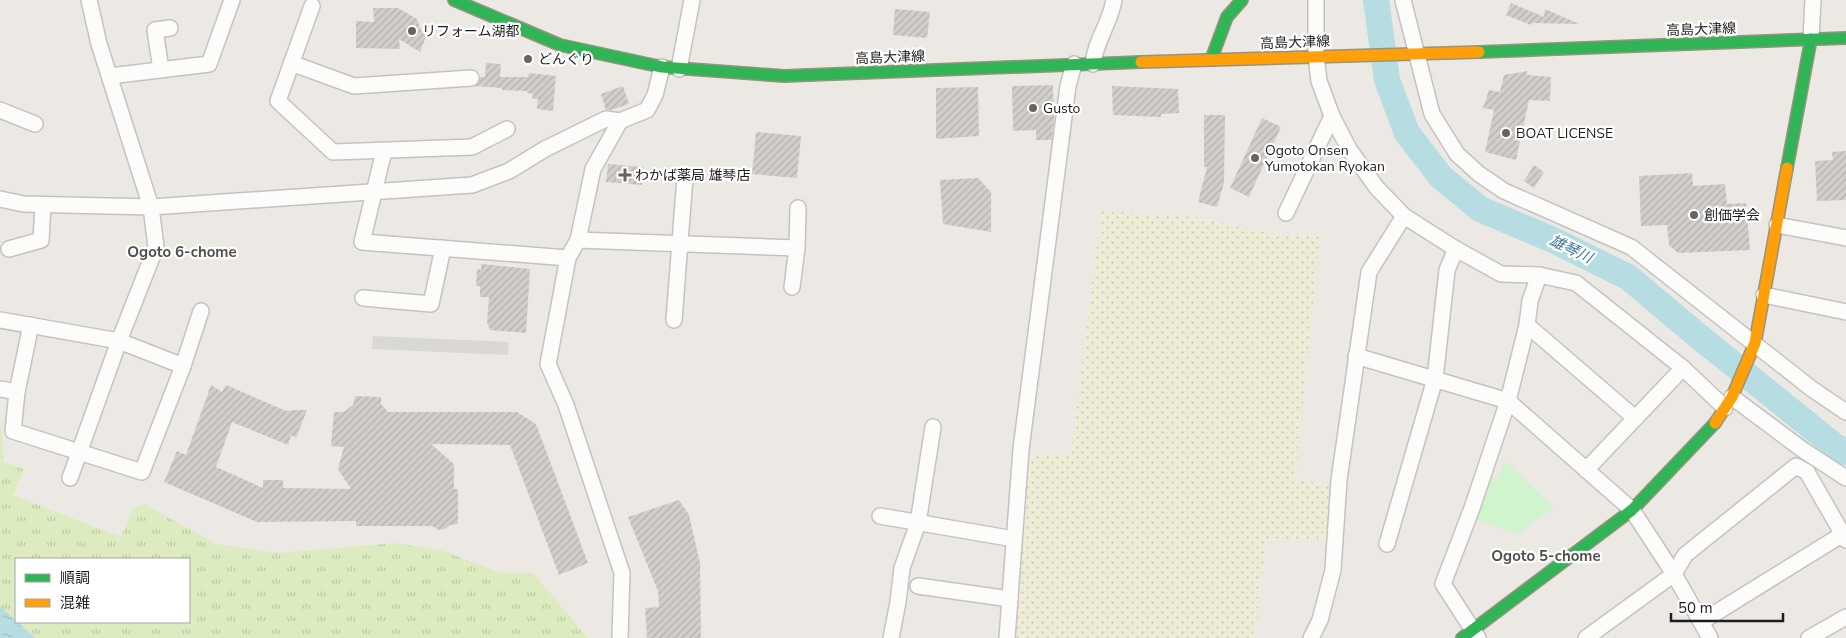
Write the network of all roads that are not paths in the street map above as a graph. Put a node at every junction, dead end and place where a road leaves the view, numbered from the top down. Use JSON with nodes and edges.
{"nodes":[{"id":1,"x":89,"y":0,"type":"edge"},
{"id":2,"x":232,"y":0,"type":"edge"},
{"id":3,"x":692,"y":0,"type":"edge"},
{"id":4,"x":1114,"y":0,"type":"edge"},
{"id":5,"x":1242,"y":0,"type":"edge"},
{"id":6,"x":1316,"y":0,"type":"edge"},
{"id":7,"x":1403,"y":0,"type":"edge"},
{"id":8,"x":1813,"y":0,"type":"edge"},
{"id":9,"x":461,"y":2,"type":"edge"},
{"id":10,"x":312,"y":6,"type":"dead end"},
{"id":11,"x":170,"y":28,"type":"dead end"},
{"id":12,"x":1846,"y":38,"type":"edge"},
{"id":13,"x":1811,"y":40,"type":"junction"},
{"id":14,"x":1412,"y":54,"type":"junction"},
{"id":15,"x":1316,"y":56,"type":"junction"},
{"id":16,"x":1211,"y":60,"type":"junction"},
{"id":17,"x":291,"y":64,"type":"junction"},
{"id":18,"x":1074,"y":64,"type":"junction"},
{"id":19,"x":1093,"y":64,"type":"junction"},
{"id":20,"x":662,"y":67,"type":"junction"},
{"id":21,"x":679,"y":69,"type":"junction"},
{"id":22,"x":160,"y":70,"type":"junction"},
{"id":23,"x":110,"y":76,"type":"junction"},
{"id":24,"x":471,"y":78,"type":"dead end"},
{"id":25,"x":0,"y":110,"type":"edge"},
{"id":26,"x":1332,"y":116,"type":"junction"},
{"id":27,"x":620,"y":121,"type":"junction"},
{"id":28,"x":35,"y":124,"type":"dead end"},
{"id":29,"x":507,"y":129,"type":"dead end"},
{"id":30,"x":384,"y":151,"type":"junction"},
{"id":31,"x":685,"y":177,"type":"dead end"},
{"id":32,"x":374,"y":192,"type":"junction"},
{"id":33,"x":0,"y":199,"type":"edge"},
{"id":34,"x":43,"y":205,"type":"junction"},
{"id":35,"x":151,"y":207,"type":"junction"},
{"id":36,"x":798,"y":208,"type":"dead end"},
{"id":37,"x":1286,"y":213,"type":"dead end"},
{"id":38,"x":1404,"y":216,"type":"junction"},
{"id":39,"x":1777,"y":225,"type":"junction"},
{"id":40,"x":1846,"y":238,"type":"edge"},
{"id":41,"x":578,"y":240,"type":"junction"},
{"id":42,"x":680,"y":243,"type":"junction"},
{"id":43,"x":9,"y":248,"type":"dead end"},
{"id":44,"x":443,"y":248,"type":"junction"},
{"id":45,"x":797,"y":248,"type":"junction"},
{"id":46,"x":1456,"y":249,"type":"junction"},
{"id":47,"x":568,"y":258,"type":"junction"},
{"id":48,"x":1539,"y":276,"type":"junction"},
{"id":49,"x":792,"y":287,"type":"dead end"},
{"id":50,"x":1764,"y":295,"type":"junction"},
{"id":51,"x":363,"y":298,"type":"dead end"},
{"id":52,"x":201,"y":311,"type":"dead end"},
{"id":53,"x":1846,"y":312,"type":"edge"},
{"id":54,"x":0,"y":320,"type":"edge"},
{"id":55,"x":674,"y":320,"type":"dead end"},
{"id":56,"x":1527,"y":324,"type":"junction"},
{"id":57,"x":31,"y":325,"type":"junction"},
{"id":58,"x":119,"y":341,"type":"junction"},
{"id":59,"x":1755,"y":343,"type":"junction"},
{"id":60,"x":1356,"y":356,"type":"junction"},
{"id":61,"x":183,"y":366,"type":"junction"},
{"id":62,"x":1683,"y":368,"type":"junction"},
{"id":63,"x":1435,"y":379,"type":"junction"},
{"id":64,"x":0,"y":389,"type":"edge"},
{"id":65,"x":17,"y":392,"type":"junction"},
{"id":66,"x":1731,"y":399,"type":"junction"},
{"id":67,"x":1508,"y":401,"type":"junction"},
{"id":68,"x":1846,"y":412,"type":"edge"},
{"id":69,"x":1635,"y":418,"type":"junction"},
{"id":70,"x":933,"y":427,"type":"dead end"},
{"id":71,"x":79,"y":452,"type":"junction"},
{"id":72,"x":1586,"y":470,"type":"junction"},
{"id":73,"x":70,"y":478,"type":"dead end"},
{"id":74,"x":1846,"y":478,"type":"edge"},
{"id":75,"x":1632,"y":510,"type":"junction"},
{"id":76,"x":880,"y":516,"type":"dead end"},
{"id":77,"x":918,"y":523,"type":"junction"},
{"id":78,"x":1844,"y":537,"type":"edge"},
{"id":79,"x":1014,"y":539,"type":"junction"},
{"id":80,"x":1387,"y":544,"type":"dead end"},
{"id":81,"x":1674,"y":574,"type":"junction"},
{"id":82,"x":918,"y":586,"type":"dead end"},
{"id":83,"x":1010,"y":599,"type":"junction"},
{"id":84,"x":1846,"y":617,"type":"edge"},
{"id":85,"x":1701,"y":622,"type":"junction"},
{"id":86,"x":1471,"y":635,"type":"edge"},
{"id":87,"x":1818,"y":636,"type":"edge"},
{"id":88,"x":620,"y":638,"type":"edge"},
{"id":89,"x":891,"y":638,"type":"edge"},
{"id":90,"x":1007,"y":638,"type":"edge"},
{"id":91,"x":1311,"y":638,"type":"edge"},
{"id":92,"x":1586,"y":638,"type":"edge"},
{"id":93,"x":1710,"y":638,"type":"edge"}],
"edges":[{"from":1,"to":23,"type":"street"},
{"from":2,"to":22,"type":"street"},
{"from":3,"to":21,"type":"street"},
{"from":4,"to":19,"type":"street"},
{"from":5,"to":16,"type":"main road"},
{"from":6,"to":15,"type":"street"},
{"from":7,"to":14,"type":"street"},
{"from":8,"to":13,"type":"street"},
{"from":9,"to":20,"type":"main road","name":"高島大津線"},
{"from":10,"to":17,"type":"street"},
{"from":11,"to":22,"type":"street"},
{"from":12,"to":13,"type":"main road","name":"高島大津線"},
{"from":13,"to":14,"type":"main road","name":"高島大津線"},
{"from":13,"to":39,"type":"main road"},
{"from":14,"to":15,"type":"main road","name":"高島大津線"},
{"from":14,"to":59,"type":"street"},
{"from":15,"to":16,"type":"main road","name":"高島大津線"},
{"from":15,"to":26,"type":"street"},
{"from":16,"to":19,"type":"main road","name":"高島大津線"},
{"from":17,"to":24,"type":"street"},
{"from":17,"to":30,"type":"street"},
{"from":18,"to":19,"type":"main road","name":"高島大津線"},
{"from":18,"to":21,"type":"main road","name":"高島大津線"},
{"from":18,"to":79,"type":"street"},
{"from":20,"to":21,"type":"main road","name":"高島大津線"},
{"from":20,"to":27,"type":"street"},
{"from":22,"to":23,"type":"street"},
{"from":23,"to":35,"type":"street"},
{"from":25,"to":28,"type":"street"},
{"from":26,"to":37,"type":"street"},
{"from":26,"to":38,"type":"street"},
{"from":27,"to":32,"type":"street"},
{"from":27,"to":41,"type":"street"},
{"from":29,"to":30,"type":"street"},
{"from":30,"to":32,"type":"street"},
{"from":31,"to":42,"type":"street"},
{"from":32,"to":35,"type":"street"},
{"from":32,"to":44,"type":"street"},
{"from":33,"to":34,"type":"street"},
{"from":34,"to":35,"type":"street"},
{"from":34,"to":43,"type":"street"},
{"from":35,"to":58,"type":"street"},
{"from":36,"to":45,"type":"street"},
{"from":38,"to":46,"type":"street"},
{"from":38,"to":60,"type":"street"},
{"from":39,"to":40,"type":"street"},
{"from":39,"to":50,"type":"main road"},
{"from":41,"to":42,"type":"street"},
{"from":41,"to":47,"type":"street"},
{"from":42,"to":45,"type":"street"},
{"from":42,"to":55,"type":"street"},
{"from":44,"to":47,"type":"street"},
{"from":44,"to":51,"type":"street"},
{"from":45,"to":49,"type":"street"},
{"from":46,"to":48,"type":"street"},
{"from":46,"to":63,"type":"street"},
{"from":47,"to":88,"type":"street"},
{"from":48,"to":56,"type":"street"},
{"from":48,"to":62,"type":"street"},
{"from":50,"to":53,"type":"street"},
{"from":50,"to":59,"type":"main road"},
{"from":52,"to":61,"type":"street"},
{"from":54,"to":57,"type":"street"},
{"from":56,"to":67,"type":"street"},
{"from":56,"to":69,"type":"street"},
{"from":57,"to":58,"type":"street"},
{"from":57,"to":65,"type":"street"},
{"from":58,"to":61,"type":"street"},
{"from":58,"to":71,"type":"street"},
{"from":59,"to":66,"type":"main road"},
{"from":59,"to":68,"type":"street"},
{"from":60,"to":63,"type":"street"},
{"from":60,"to":91,"type":"street"},
{"from":61,"to":71,"type":"street"},
{"from":62,"to":66,"type":"street"},
{"from":62,"to":69,"type":"street"},
{"from":63,"to":67,"type":"street"},
{"from":63,"to":80,"type":"street"},
{"from":64,"to":65,"type":"street"},
{"from":65,"to":71,"type":"street"},
{"from":66,"to":74,"type":"street"},
{"from":66,"to":75,"type":"main road"},
{"from":67,"to":72,"type":"street"},
{"from":67,"to":86,"type":"street"},
{"from":69,"to":72,"type":"street"},
{"from":70,"to":77,"type":"street"},
{"from":71,"to":73,"type":"street"},
{"from":72,"to":75,"type":"street"},
{"from":75,"to":81,"type":"street"},
{"from":75,"to":86,"type":"main road"},
{"from":76,"to":77,"type":"street"},
{"from":77,"to":79,"type":"street"},
{"from":77,"to":89,"type":"street"},
{"from":78,"to":81,"type":"street"},
{"from":78,"to":85,"type":"street"},
{"from":79,"to":83,"type":"street"},
{"from":81,"to":85,"type":"street"},
{"from":81,"to":92,"type":"street"},
{"from":82,"to":83,"type":"street"},
{"from":83,"to":90,"type":"street"},
{"from":84,"to":87,"type":"street"},
{"from":85,"to":93,"type":"street"}]}
